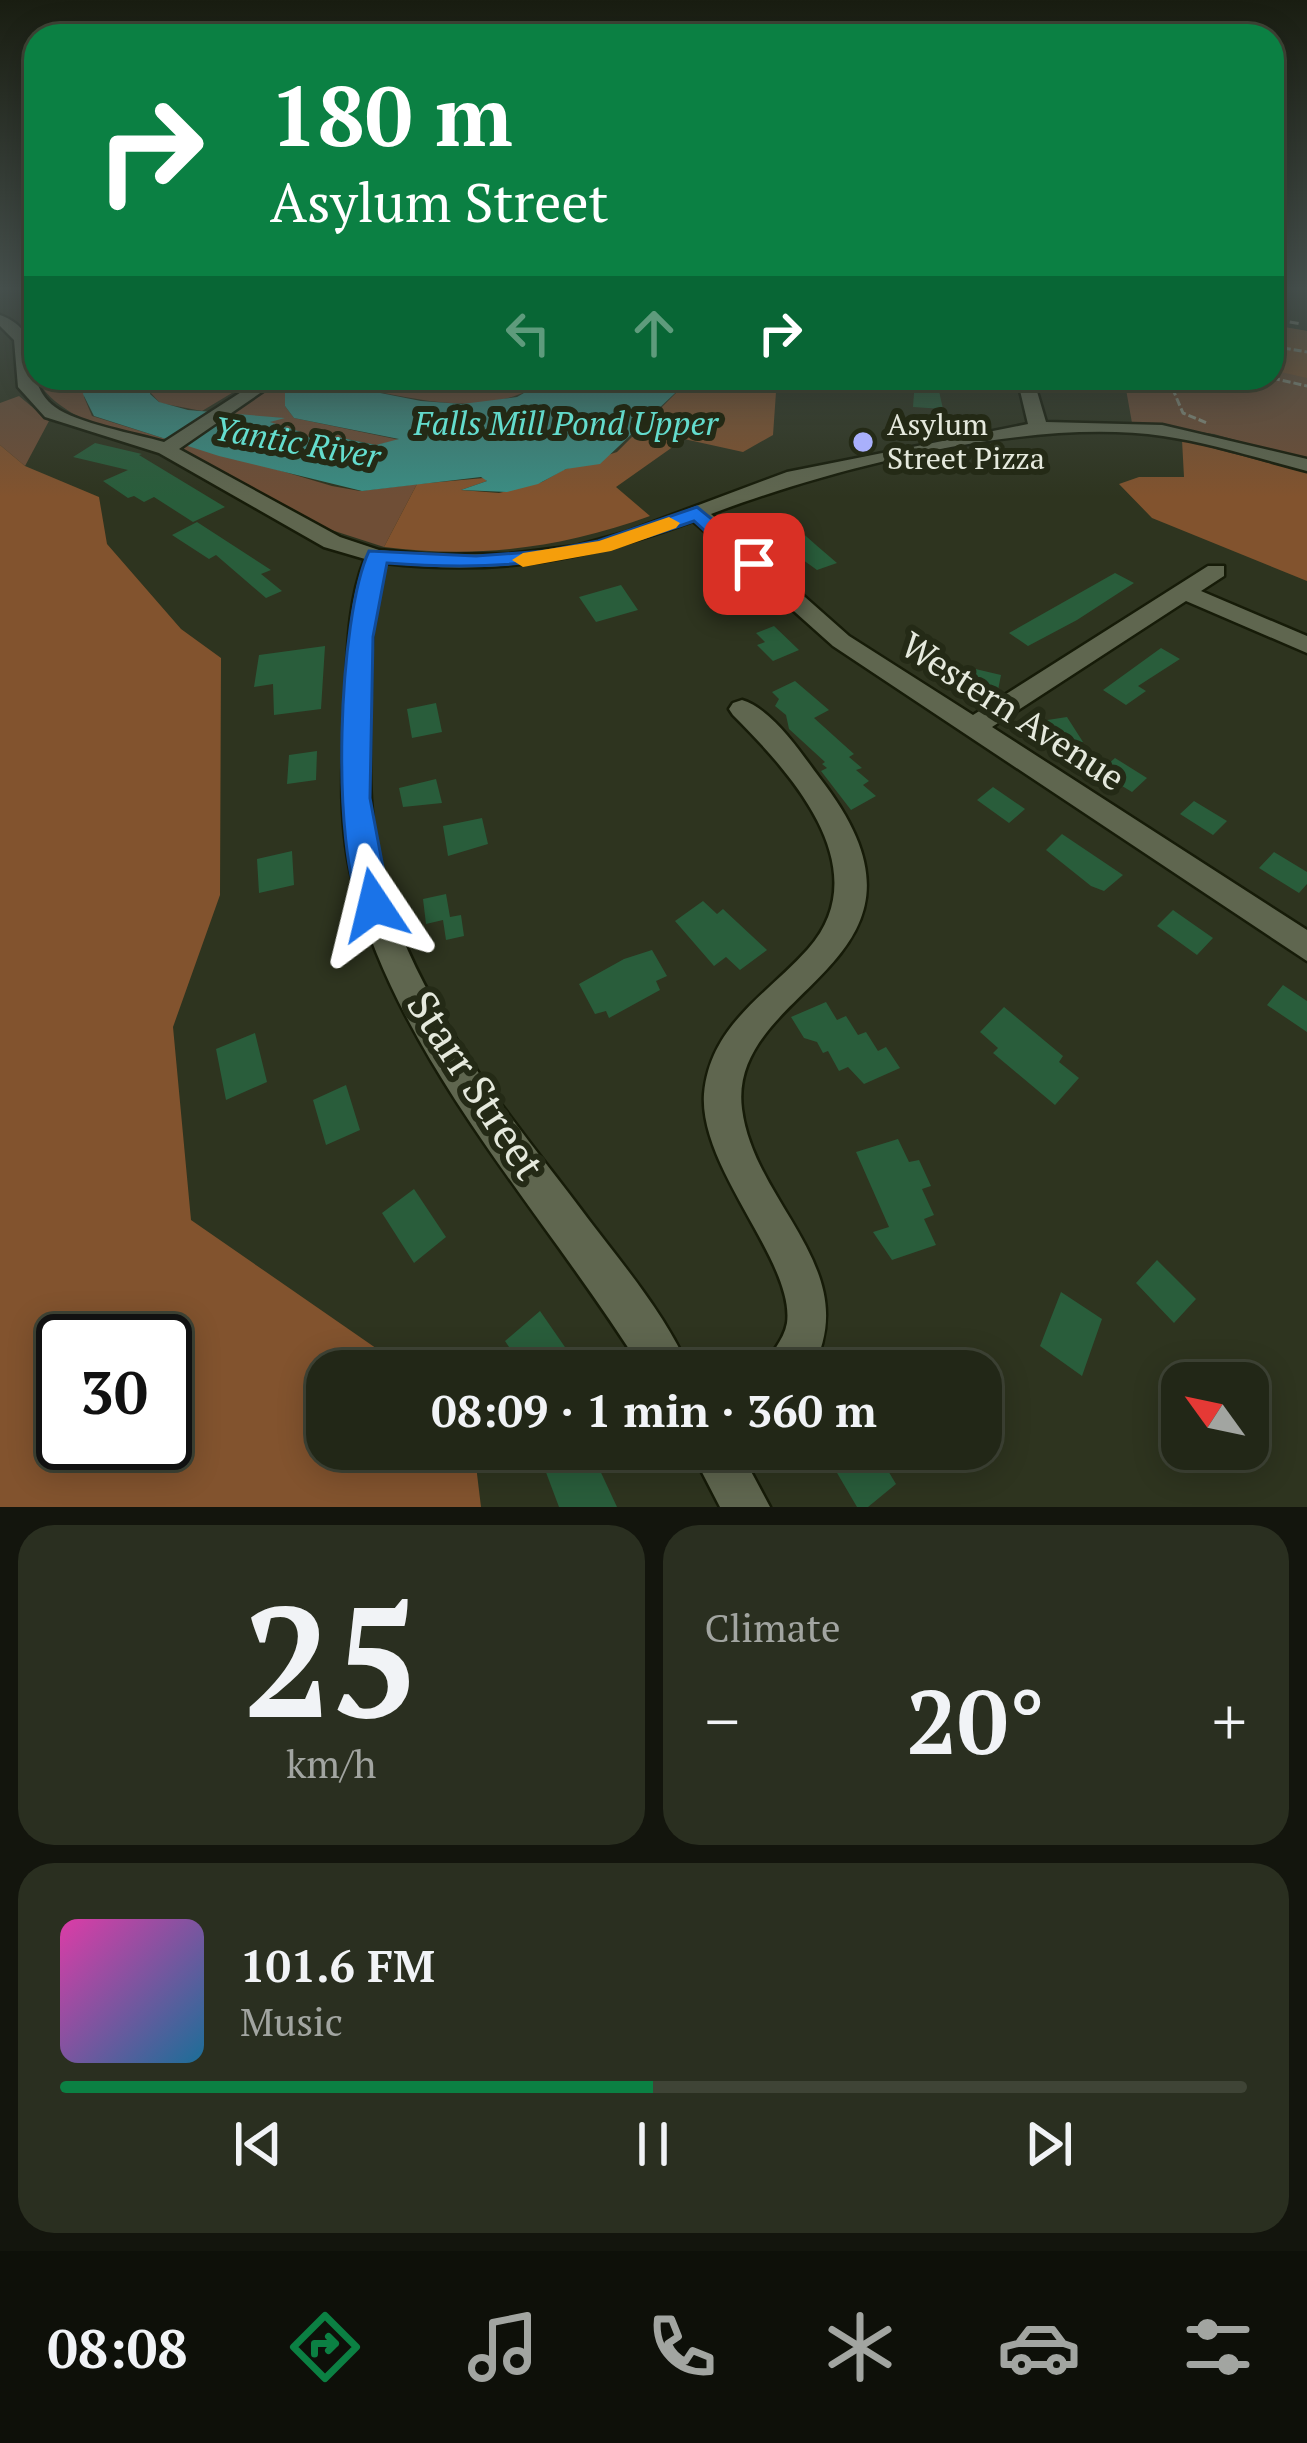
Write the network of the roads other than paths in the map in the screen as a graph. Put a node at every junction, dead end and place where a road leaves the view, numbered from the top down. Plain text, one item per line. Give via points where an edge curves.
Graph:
1 (30, 390) edge
2 (252, 390) edge
3 (1028, 390) edge
4 (1038, 427) junction
5 (171, 445) junction
6 (1307, 465) edge
7 (697, 513) junction
8 (377, 556) junction
9 (1216, 571) dead end
10 (1187, 593) junction
11 (1307, 645) edge
12 (742, 709) dead end
13 (973, 727) junction
14 (1307, 947) edge
15 (654, 1350) edge
16 (798, 1350) edge
17 (725, 1470) edge
18 (746, 1507) edge

1 - 5 street via 51,413
2 - 5 street
3 - 4 street
4 - 6 street via 1162,430
4 - 7 street via 794,476
5 - 8 street via 313,533
7 - 8 street via 546,557 476,563
7 - 13 street, Western Avenue via 841,641
8 - 15 street, Starr Street via 361,637 356,798 374,905 450,1052
9 - 10 street
10 - 11 street
10 - 13 street
12 - 16 street via 795,758 839,836 853,883 828,949 749,1025 723,1090 729,1133 807,1297
13 - 14 street, Western Avenue
17 - 18 street

